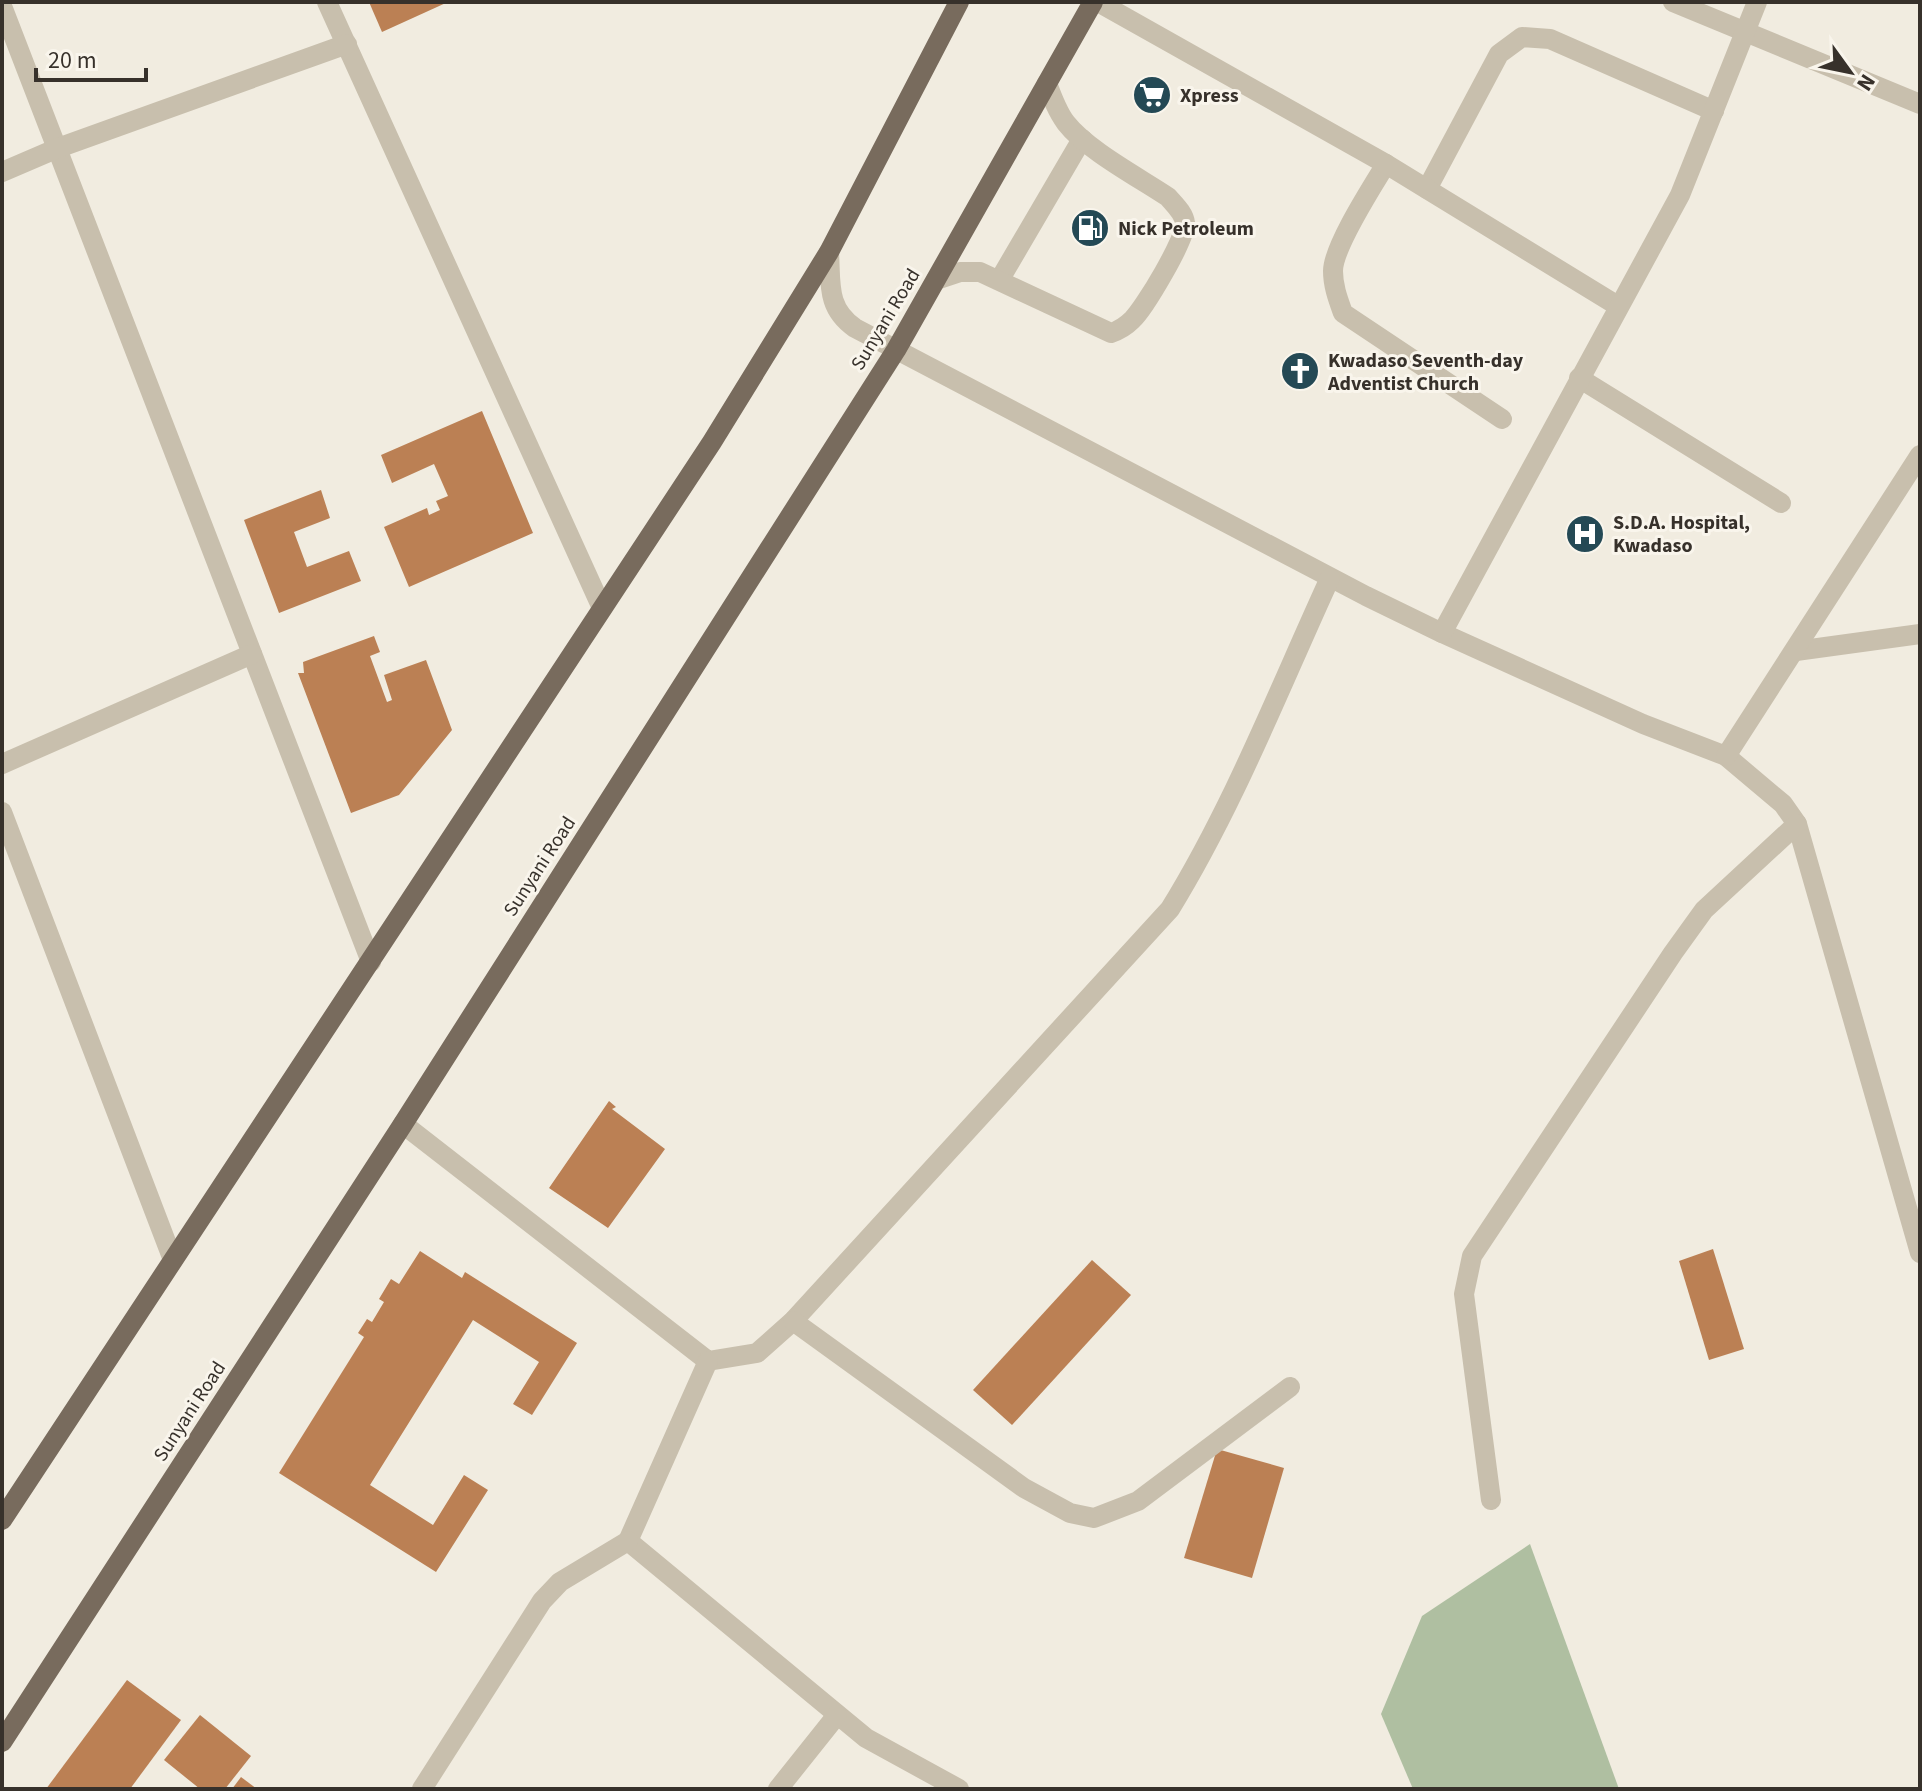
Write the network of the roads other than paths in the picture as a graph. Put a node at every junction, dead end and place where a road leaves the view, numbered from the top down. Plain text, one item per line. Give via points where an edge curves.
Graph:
1 (327, 2) edge
2 (1095, 2) edge
3 (1673, 2) edge
4 (1757, 2) edge
5 (957, 3) edge
6 (2, 6) edge
7 (1744, 31) junction
8 (347, 44) junction
9 (1047, 83) junction
10 (1920, 104) edge
11 (1714, 111) junction
12 (1082, 139) junction
13 (58, 148) junction
14 (1386, 164) junction
15 (2, 172) edge
16 (1427, 189) junction
17 (829, 252) junction
18 (1000, 279) junction
19 (936, 280) junction
20 (1618, 306) junction
21 (896, 350) junction
22 (1579, 378) junction
23 (1502, 419) dead end
24 (1920, 455) edge
25 (1781, 503) dead end
26 (1330, 578) junction
27 (602, 608) junction
28 (1442, 633) junction
29 (1920, 634) edge
30 (1796, 651) junction
31 (252, 654) junction
32 (1726, 756) junction
33 (2, 764) edge
34 (2, 812) edge
35 (1797, 824) junction
36 (371, 962) junction
37 (403, 1124) junction
38 (1920, 1253) edge
39 (173, 1260) junction
40 (793, 1321) junction
41 (708, 1361) junction
42 (1290, 1387) dead end
43 (1491, 1500) dead end
44 (2, 1520) edge
45 (628, 1541) junction
46 (837, 1715) junction
47 (2, 1742) edge
48 (422, 1789) edge
49 (778, 1789) edge
50 (959, 1789) edge

1 - 8 street
2 - 9 main road, Sunyani Road
2 - 14 street
3 - 7 street
4 - 7 street
5 - 17 main road
6 - 13 street
7 - 10 street
7 - 11 street
8 - 13 street
8 - 27 street
9 - 12 street via 1057,109
9 - 19 main road, Sunyani Road
11 - 16 street via 1550,39 1522,37 1499,54
11 - 20 street via 1680,195
12 - 18 street
12 - 18 street via 1168,197 1185,223 1183,240 1135,318 1111,333
13 - 15 street
13 - 31 street
14 - 16 street
14 - 23 street via 1332,268 1343,313
16 - 20 street
17 - 21 street via 836,311
17 - 27 main road
18 - 19 street via 960,272
19 - 21 main road, Sunyani Road
20 - 22 street
21 - 26 street
21 - 37 main road, Sunyani Road
22 - 25 street
22 - 28 street
24 - 30 street
26 - 28 street
26 - 40 street via 1224,810 1170,909
27 - 36 main road
28 - 32 street
29 - 30 street
30 - 32 street
31 - 33 street
31 - 36 street
32 - 35 street via 1783,804
34 - 39 street
35 - 38 street
35 - 43 street via 1704,910 1472,1256 1464,1294
36 - 39 main road
37 - 41 street
37 - 47 main road, Sunyani Road
39 - 44 main road
40 - 41 street via 757,1353
40 - 42 street via 1024,1488 1070,1513 1094,1518 1138,1501
41 - 45 street
45 - 46 street
45 - 48 street via 560,1582 542,1601
46 - 49 street
46 - 50 street via 874,1743

